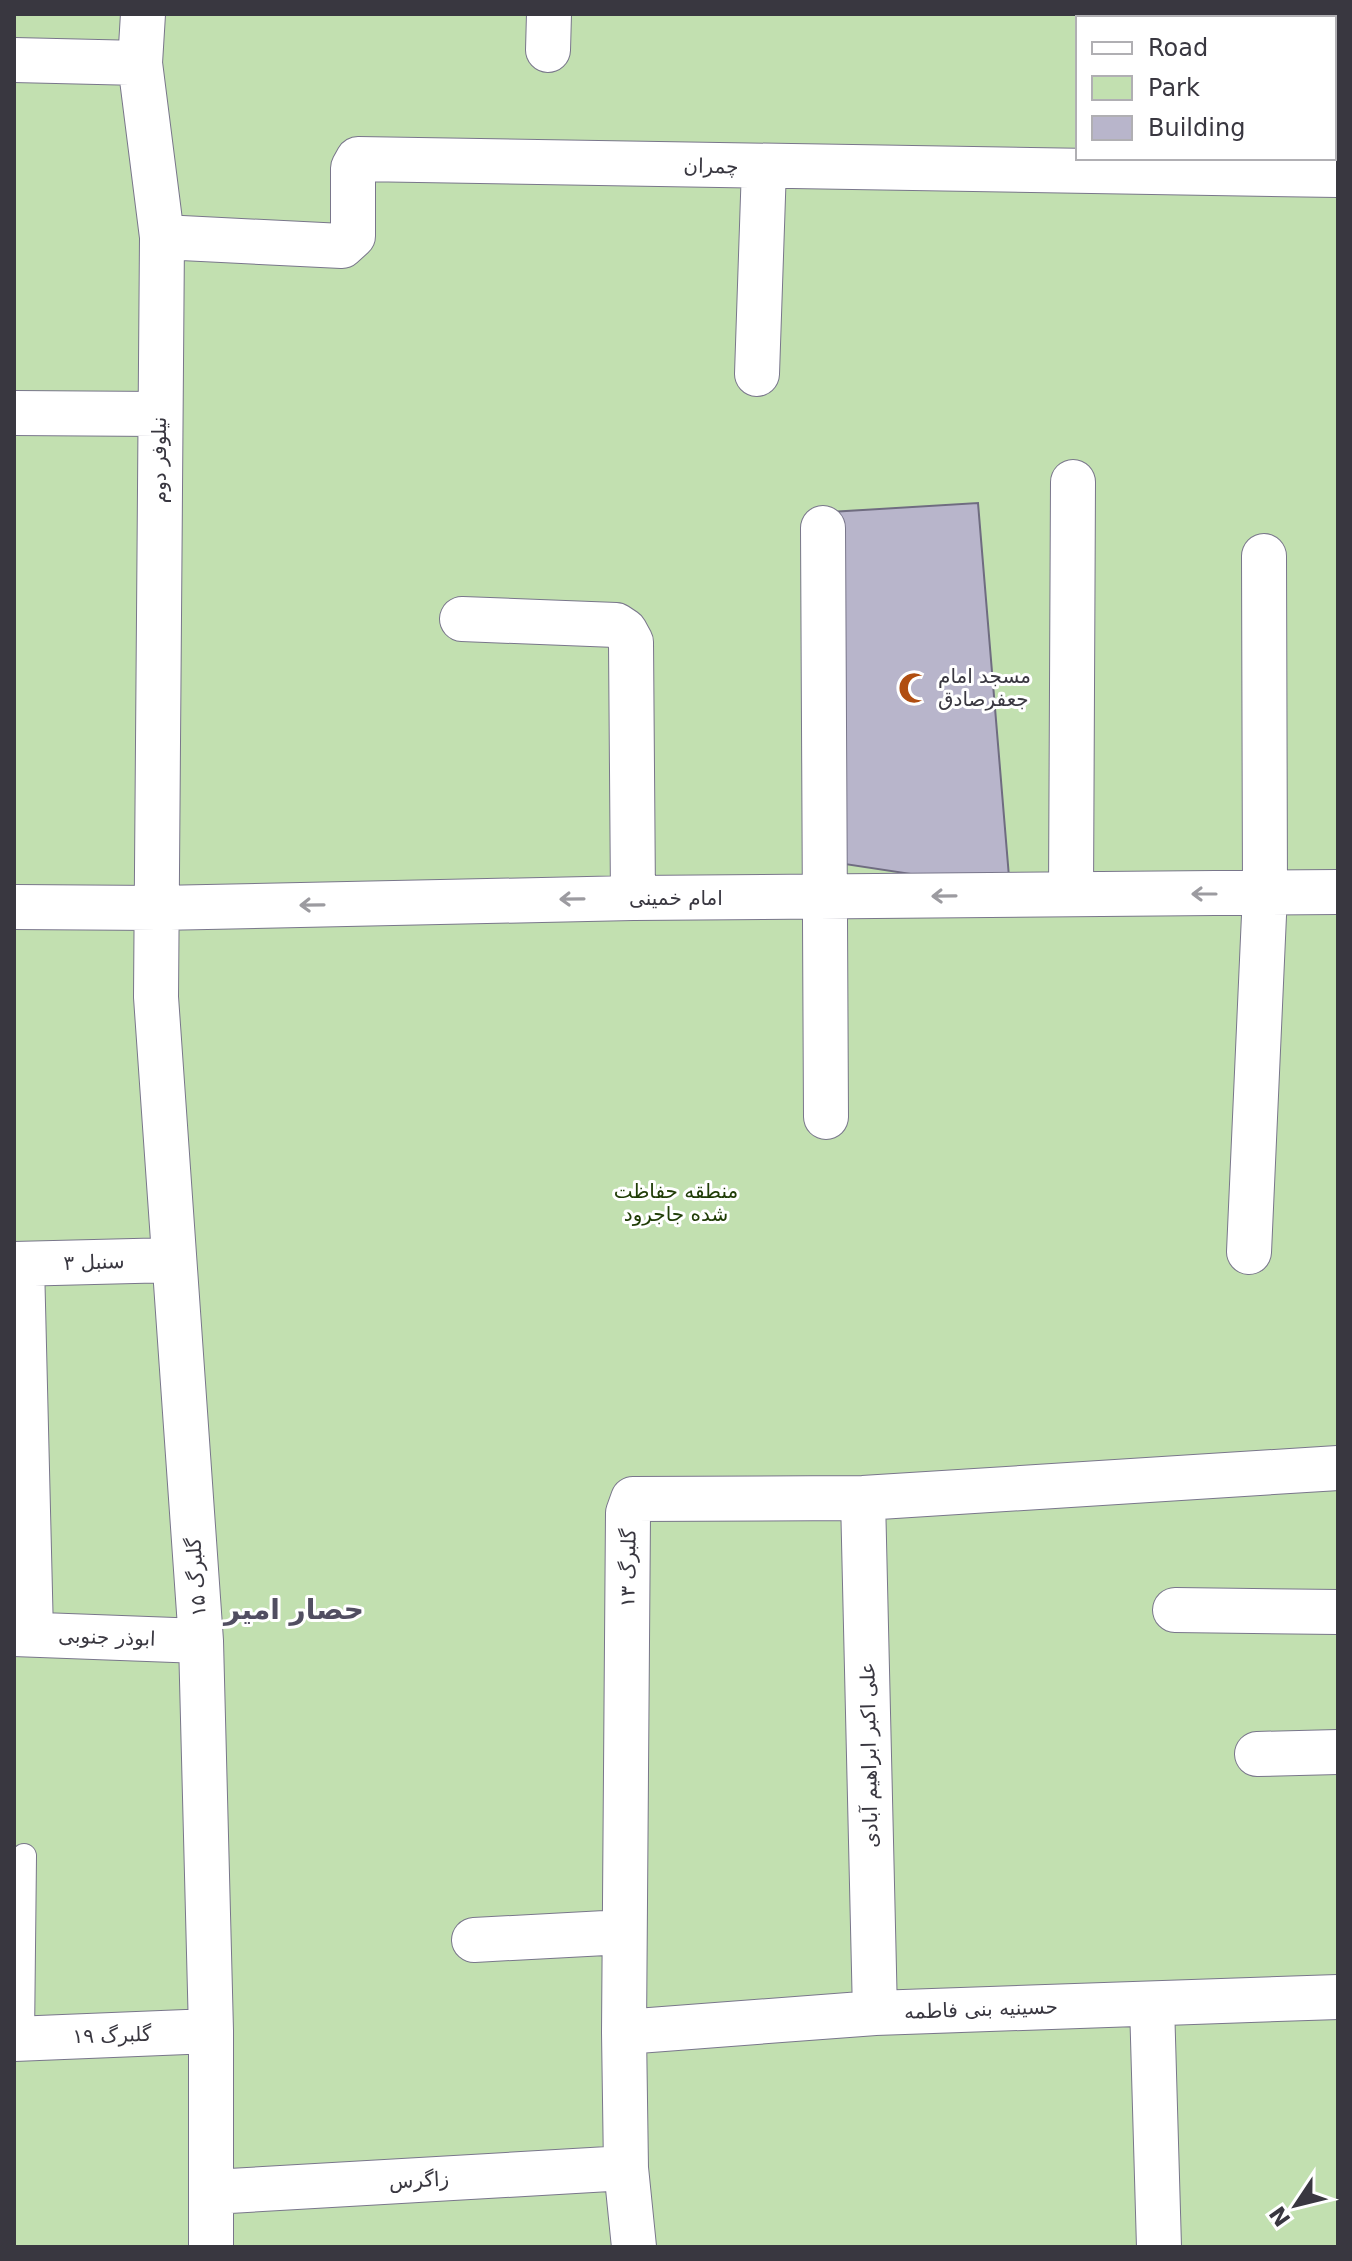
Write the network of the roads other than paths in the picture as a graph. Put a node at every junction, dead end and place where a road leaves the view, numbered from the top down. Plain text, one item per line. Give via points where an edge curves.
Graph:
1 (143, 14) edge
2 (14, 60) edge
3 (140, 63) junction
4 (764, 167) junction
5 (1338, 175) edge
6 (162, 237) junction
7 (757, 374) dead end
8 (14, 413) edge
9 (159, 414) junction
10 (1073, 482) dead end
11 (823, 528) dead end
12 (1264, 556) dead end
13 (462, 619) dead end
14 (1338, 892) edge
15 (1265, 893) junction
16 (1071, 894) junction
17 (827, 897) junction
18 (633, 898) junction
19 (14, 907) edge
20 (158, 908) junction
21 (826, 1117) dead end
22 (1249, 1252) dead end
23 (174, 1260) junction
24 (18, 1264) edge
25 (1338, 1468) edge
26 (863, 1498) junction
27 (1175, 1610) dead end
28 (1338, 1612) edge
29 (22, 1634) edge
30 (201, 1641) junction
31 (1338, 1752) edge
32 (1257, 1754) dead end
33 (24, 1856) dead end
34 (624, 1932) junction
35 (474, 1940) dead end
36 (1338, 1997) edge
37 (1152, 2004) junction
38 (875, 2013) junction
39 (211, 2031) junction
40 (624, 2032) junction
41 (18, 2039) edge
42 (626, 2168) junction
43 (212, 2192) junction
44 (211, 2247) edge
45 (634, 2247) edge
46 (1159, 2247) edge

1 - 3 street, نیلوفر دوم
2 - 3 street
3 - 6 street, نیلوفر دوم
4 - 5 street, چمران
4 - 6 street, چمران via 358,159 353,168 353,236 342,246
4 - 7 street
6 - 9 street, نیلوفر دوم
8 - 9 street
9 - 20 street, نیلوفر دوم
10 - 16 street
11 - 17 street
12 - 15 street
13 - 18 street via 616,625 625,631 631,642
14 - 15 street, امام خمینی
15 -> 16 street, امام خمینی
15 - 22 street
16 -> 17 street, امام خمینی
17 - 18 street, امام خمینی
17 - 21 street
18 -> 20 street, امام خمینی
19 - 20 street, امام خمینی
20 - 23 street, گلبرگ ۱۵ via 156,997
23 - 24 street, سنبل ۳
23 - 30 street, گلبرگ ۱۵
24 - 29 street
25 - 26 street, گلبرگ ۱۳
26 - 34 street, گلبرگ ۱۳ via 633,1499 628,1513
26 - 38 street, علی اکبر ابراهیم آبادی
27 - 28 street
29 - 30 street, ابوذر جنوبی
30 - 39 street, گلبرگ ۱۵
31 - 32 street
33 - 41 lane
34 - 35 street
34 - 40 street, گلبرگ ۱۳
36 - 37 street, حسینیه بنی فاطمه
37 - 38 street, حسینیه بنی فاطمه
37 - 46 street
38 - 40 street, حسینیه بنی فاطمه
39 - 41 street, گلبرگ ۱۹
39 - 43 street, گلبرگ ۱۵
40 - 42 street, گلبرگ ۱۳
42 - 43 street, زاگرس
42 - 45 street, گلبرگ ۱۳
43 - 44 street, گلبرگ ۱۵

